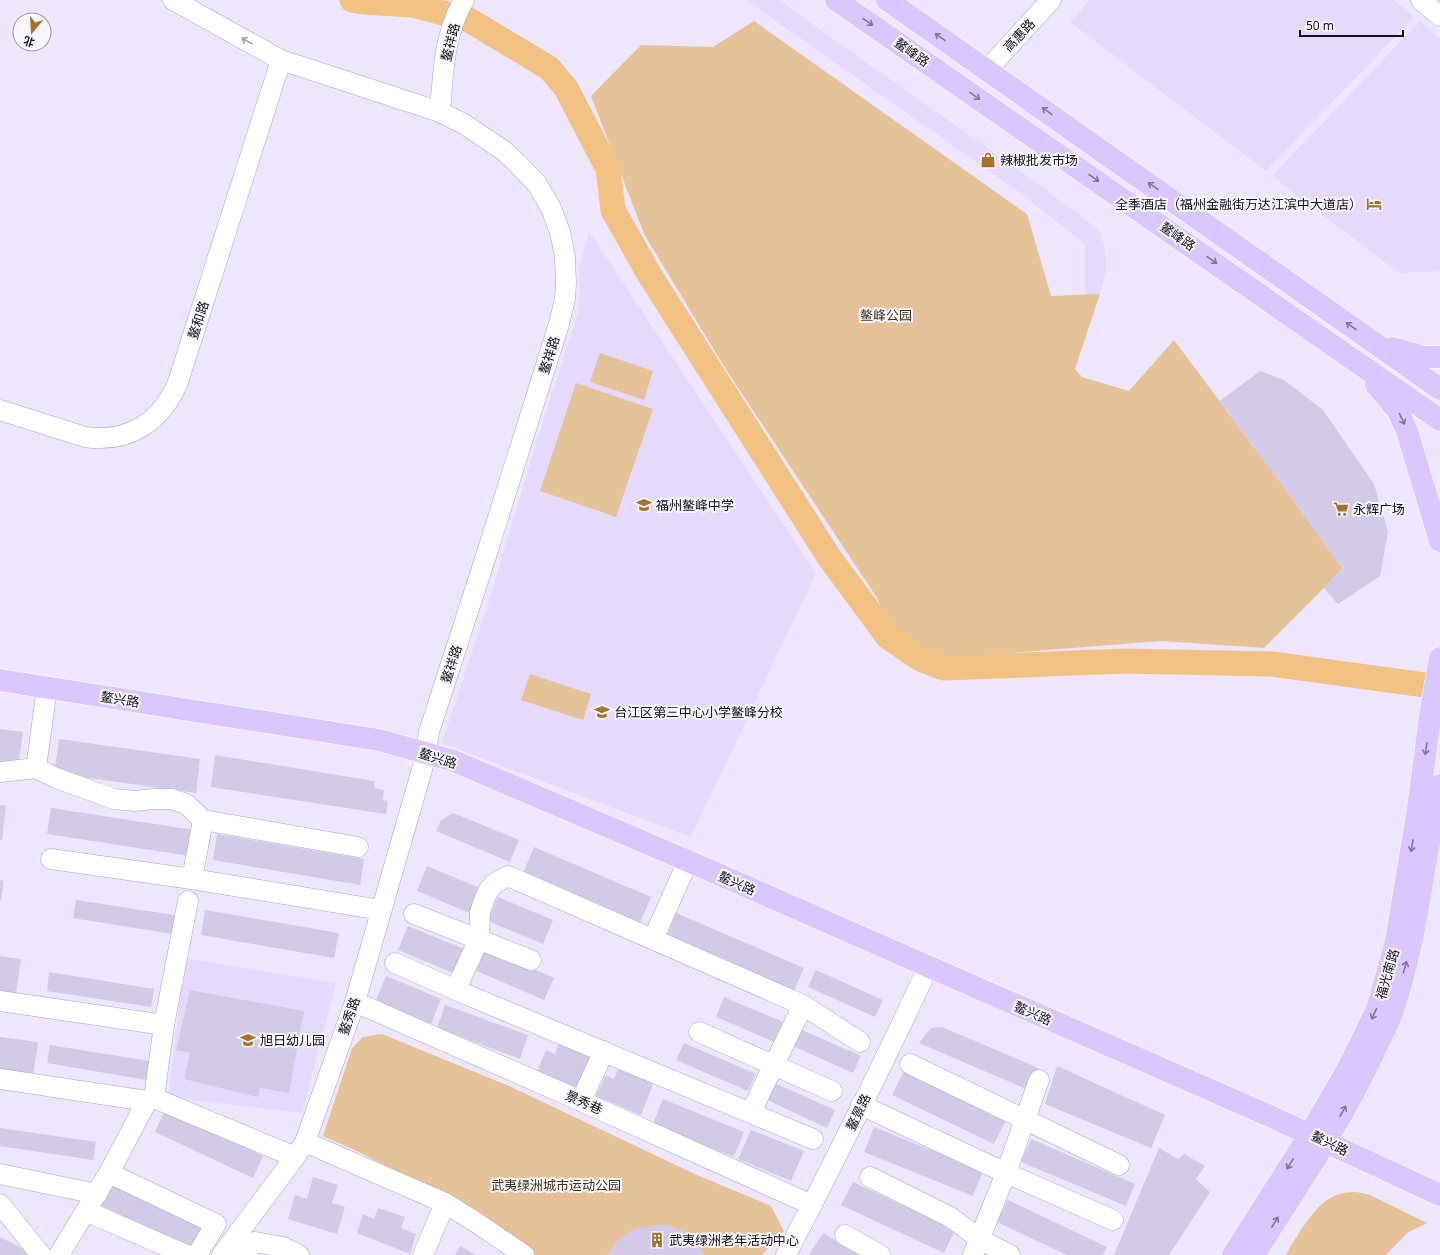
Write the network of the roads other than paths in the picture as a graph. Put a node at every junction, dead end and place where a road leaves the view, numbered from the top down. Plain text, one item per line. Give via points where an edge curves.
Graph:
1 (173, 0) edge
2 (836, 0) edge
3 (887, 0) edge
4 (1051, 0) edge
5 (1422, 0) edge
6 (462, 3) edge
7 (1440, 16) edge
8 (281, 60) junction
9 (987, 70) junction
10 (440, 112) junction
11 (1371, 341) junction
12 (1340, 349) junction
13 (1440, 357) edge
14 (1440, 389) edge
15 (0, 410) edge
16 (1440, 420) edge
17 (1440, 541) edge
18 (1439, 662) edge
19 (0, 680) edge
20 (0, 691) edge
21 (46, 693) junction
22 (424, 760) junction
23 (36, 768) junction
24 (0, 772) edge
25 (1440, 785) edge
26 (202, 820) junction
27 (358, 847) dead end
28 (51, 859) dead end
29 (686, 866) junction
30 (192, 879) junction
31 (188, 901) dead end
32 (381, 910) junction
33 (414, 914) dead end
34 (479, 939) junction
35 (653, 939) junction
36 (531, 960) dead end
37 (395, 963) dead end
38 (925, 973) junction
39 (456, 990) junction
40 (0, 1001) edge
41 (354, 1002) junction
42 (803, 1005) junction
43 (164, 1025) junction
44 (698, 1032) dead end
45 (860, 1042) dead end
46 (604, 1051) junction
47 (910, 1064) dead end
48 (773, 1065) junction
49 (0, 1079) edge
50 (1039, 1080) dead end
51 (832, 1091) dead end
52 (150, 1100) junction
53 (582, 1101) junction
54 (861, 1105) junction
55 (751, 1112) junction
56 (1025, 1120) junction
57 (813, 1139) dead end
58 (1314, 1143) junction
59 (300, 1150) junction
60 (1118, 1165) dead end
61 (109, 1173) junction
62 (1006, 1173) junction
63 (0, 1174) edge
64 (870, 1177) dead end
65 (97, 1194) junction
66 (1440, 1195) edge
67 (445, 1203) junction
68 (0, 1204) edge
69 (812, 1205) junction
70 (1440, 1206) edge
71 (86, 1211) junction
72 (1113, 1220) dead end
73 (845, 1235) dead end
74 (976, 1247) edge
75 (41, 1255) edge
76 (60, 1255) edge
77 (186, 1255) edge
78 (197, 1255) edge
79 (222, 1255) edge
80 (244, 1255) edge
81 (299, 1255) edge
82 (423, 1255) edge
83 (524, 1255) edge
84 (786, 1255) edge
85 (880, 1255) edge
86 (1010, 1255) edge
87 (1233, 1255) edge
88 (1254, 1255) edge

8 -> 1 street
2 -> 12 main road, 鳌峰路
9 -> 3 main road, 鳌峰路
4 - 9 street, 高惠路
5 - 7 street
6 - 10 street, 鳌祥路 via 450,32 445,55
8 - 10 street
8 - 15 street, 鳌和路 via 178,382 166,405 137,430 119,437 99,439 85,438
11 -> 9 main road, 鳌峰路
10 - 22 street, 鳌祥路 via 504,151 537,184 551,208 560,232 565,257 566,283 559,324 432,724
11 - 13 main road via 1413,355
11 - 14 main road, 鳌峰路
12 - 16 main road, 鳌峰路
12 -> 17 main road via 1382,391 1398,411 1408,430
18 -> 58 main road, 福光南路 via 1396,941 1377,1009
19 - 21 main road, 鳌兴路
20 - 21 main road, 鳌兴路
21 - 22 main road, 鳌兴路 via 379,740
21 - 23 street
22 - 29 main road, 鳌兴路 via 454,761
22 - 32 street, 鳌秀路
23 - 24 street
23 - 26 street via 114,799 172,799 186,804
58 -> 25 main road, 福光南路 via 1360,1082 1392,1014 1412,944
26 - 27 street
26 - 30 street
28 - 30 street
29 - 35 street
29 - 38 main road, 鳌兴路
30 - 32 street
31 - 43 street
32 - 41 street, 鳌秀路
33 - 34 street
34 - 35 street via 480,912 488,891 508,876
34 - 36 street
34 - 39 street
35 - 42 street
37 - 39 street
38 - 54 street, 鳌景路
38 - 58 main road, 鳌兴路
39 - 46 street
40 - 43 street
41 - 53 street, 景秀巷
41 - 59 street, 鳌秀路
42 - 45 street
42 - 48 street
43 - 52 street
44 - 48 street
46 - 53 street
46 - 55 street
47 - 56 street
48 - 51 street
48 - 55 street
49 - 52 street
50 - 56 street
52 - 59 street
52 - 61 street
53 - 69 street, 景秀巷
54 - 62 street
54 - 69 street, 鳌景路
55 - 57 street
56 - 60 street
56 - 62 street
58 - 66 main road, 鳌兴路
58 - 70 main road, 鳌兴路
58 -> 87 main road, 福光南路
88 -> 58 main road, 福光南路
59 - 67 street
59 - 79 street, 鳌秀路
61 - 65 street
61 - 78 street via 216,1224
62 - 72 street
62 - 74 street
63 - 65 street
64 - 74 street via 950,1217
65 - 71 street
67 - 82 street
67 - 83 street
68 - 75 street
69 - 84 street, 鳌景路
71 - 76 street
71 - 77 street
73 - 85 street
74 - 86 street
80 - 81 street via 255,1242 284,1247

